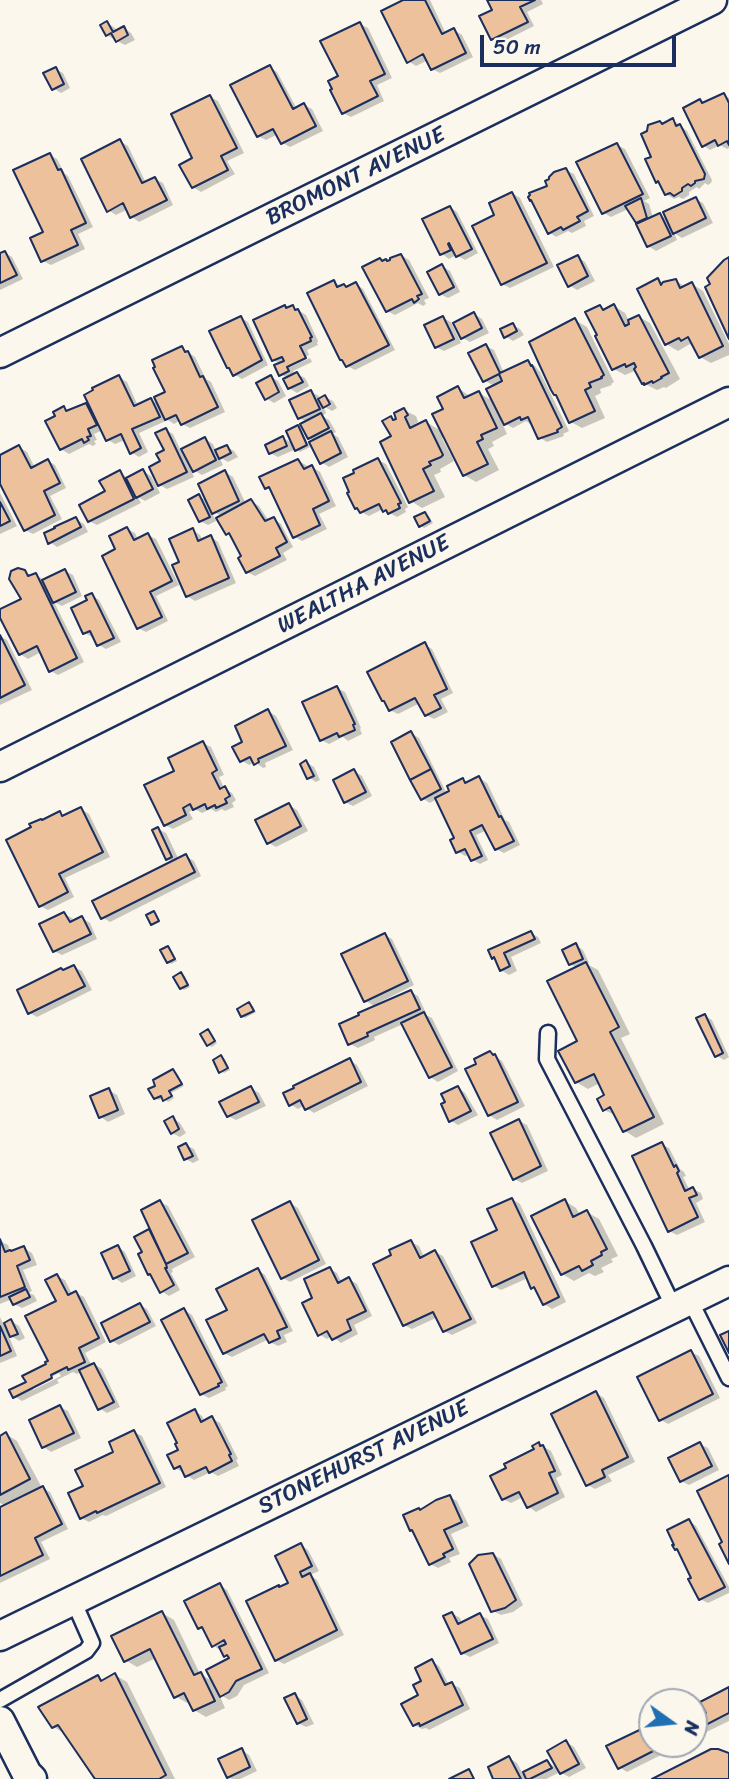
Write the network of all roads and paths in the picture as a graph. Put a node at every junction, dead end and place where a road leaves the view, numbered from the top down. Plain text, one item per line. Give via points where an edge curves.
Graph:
1 (712, 0) edge
2 (0, 353) edge
3 (729, 402) edge
4 (0, 767) edge
5 (548, 1033) dead end
6 (729, 1281) edge
7 (682, 1304) junction
8 (729, 1378) edge
9 (73, 1600) junction
10 (0, 1636) edge
11 (0, 1700) edge
12 (0, 1721) edge
13 (32, 1779) edge

1 - 2 street, BROMONT AVENUE
3 - 4 street, WEALTHA AVENUE
5 - 7 lane via 547,1059 644,1246
6 - 7 street, STONEHURST AVENUE
7 - 8 lane
7 - 9 street, STONEHURST AVENUE
9 - 10 street, STONEHURST AVENUE
9 - 11 lane via 92,1643 86,1651
12 - 13 street

